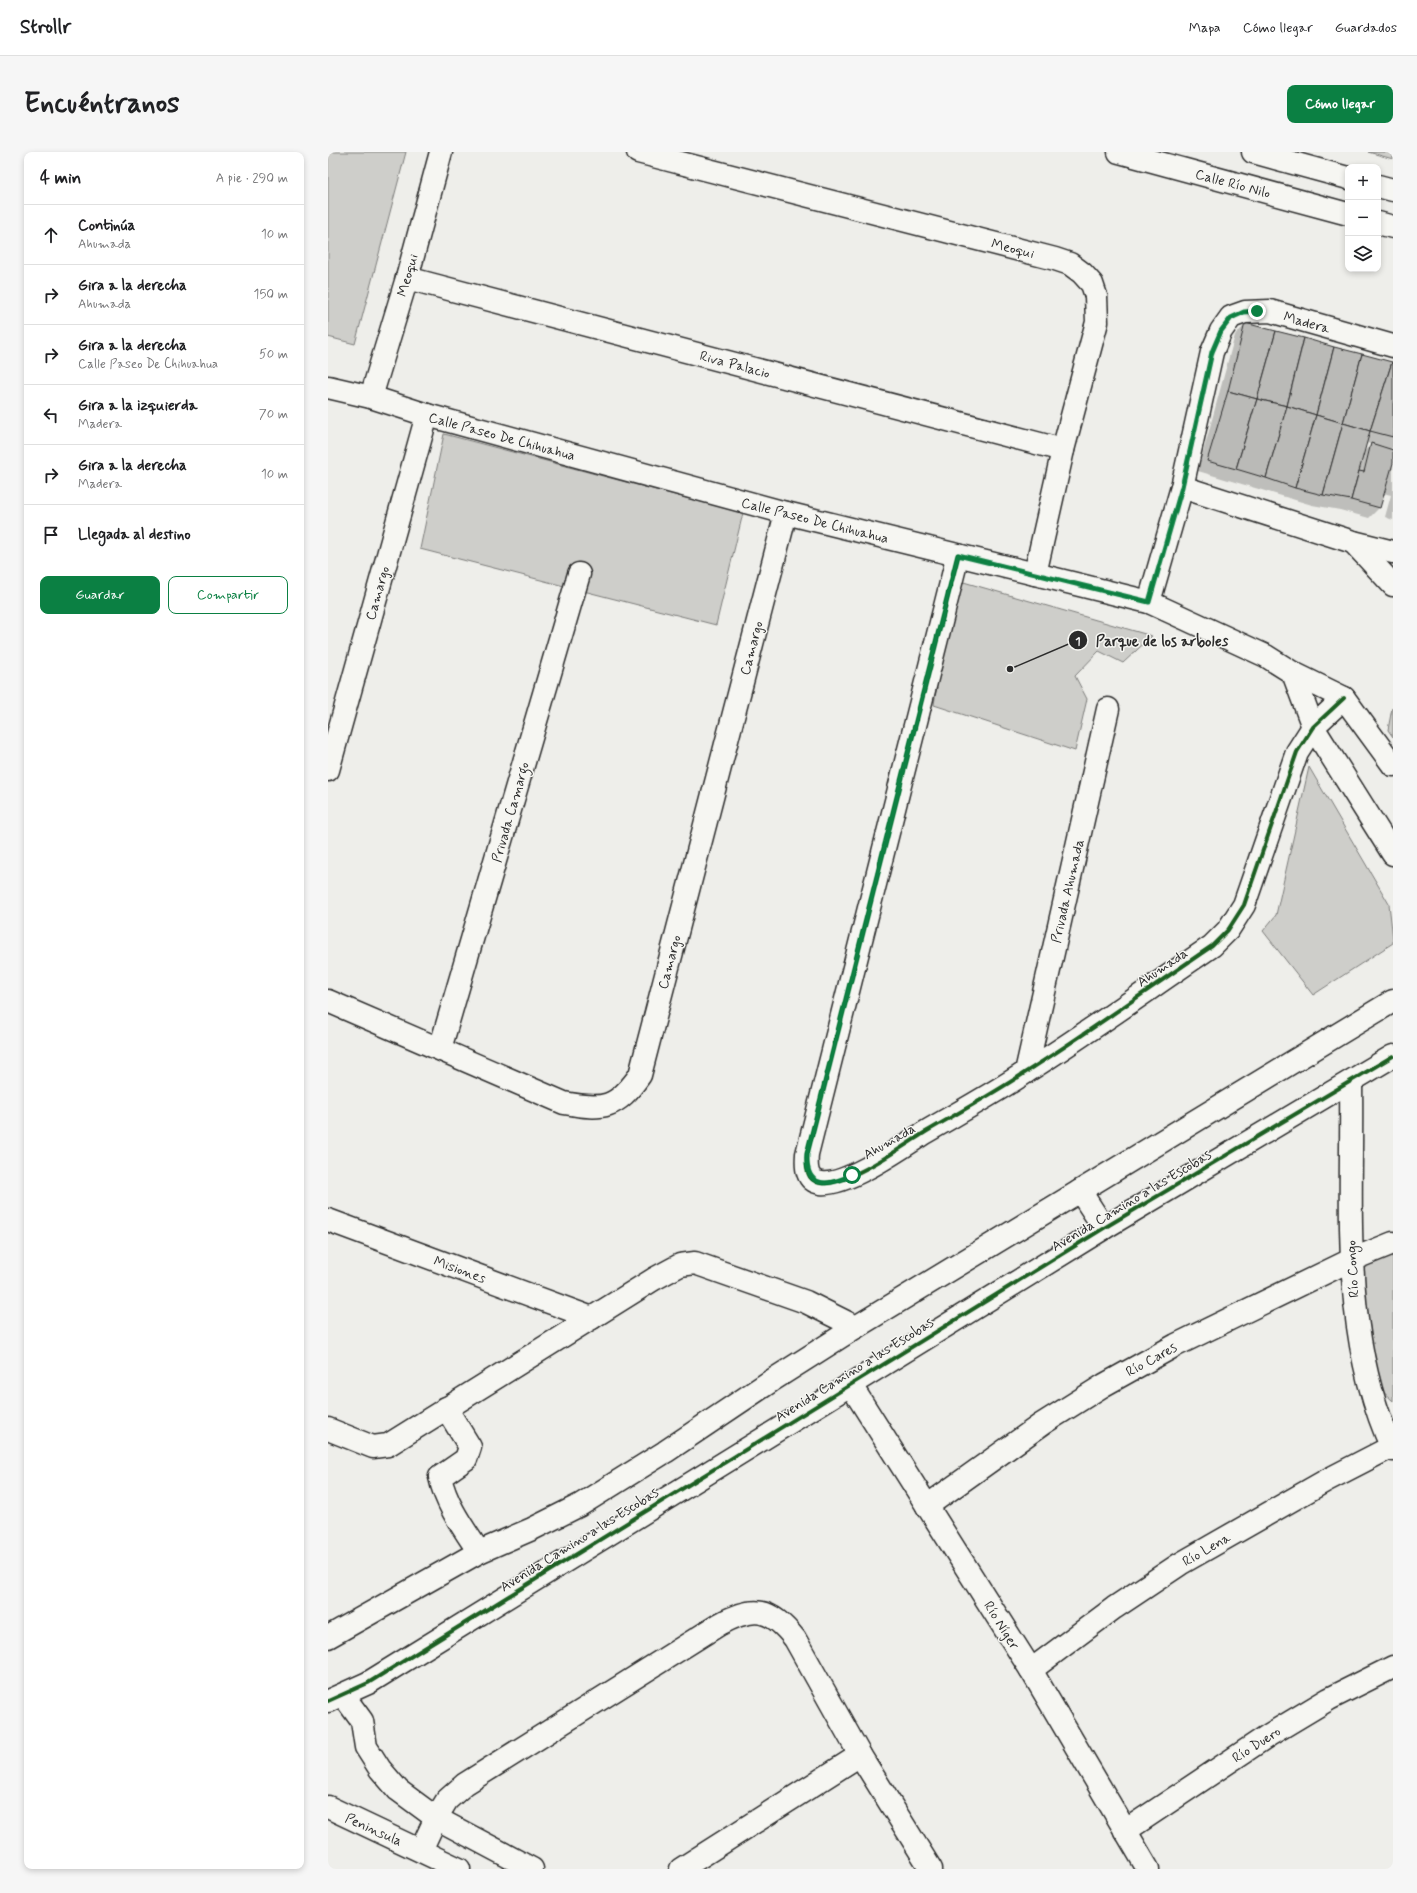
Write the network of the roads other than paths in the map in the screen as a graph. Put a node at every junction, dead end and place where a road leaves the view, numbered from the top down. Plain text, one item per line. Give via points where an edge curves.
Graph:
1 (441, 152) edge
2 (638, 152) edge
3 (1119, 152) edge
4 (1253, 152) edge
5 (1345, 177) edge
6 (1381, 187) edge
7 (1393, 190) edge
8 (1345, 213) edge
9 (1381, 224) edge
10 (1393, 227) edge
11 (407, 278) junction
12 (1393, 346) edge
13 (328, 387) edge
14 (371, 398) junction
15 (427, 415) junction
16 (1064, 450) junction
17 (1182, 487) junction
18 (786, 514) junction
19 (1353, 542) junction
20 (1393, 552) edge
21 (958, 555) junction
22 (579, 574) dead end
23 (1035, 574) junction
24 (1393, 585) edge
25 (1149, 602) junction
26 (1293, 673) junction
27 (1344, 698) junction
28 (1108, 709) dead end
29 (1313, 727) junction
30 (1393, 766) edge
31 (328, 770) edge
32 (1393, 854) edge
33 (328, 1001) edge
34 (1393, 1001) edge
35 (440, 1049) junction
36 (1393, 1056) edge
37 (1026, 1072) junction
38 (1351, 1082) junction
39 (1080, 1191) junction
40 (328, 1220) edge
41 (1104, 1228) junction
42 (1393, 1243) edge
43 (1351, 1260) junction
44 (592, 1318) junction
45 (856, 1327) junction
46 (850, 1384) junction
47 (446, 1408) junction
48 (328, 1429) edge
49 (1392, 1447) edge
50 (927, 1506) junction
51 (479, 1552) junction
52 (328, 1637) edge
53 (1393, 1667) edge
54 (1031, 1670) junction
55 (336, 1698) edge
56 (860, 1755) junction
57 (328, 1808) edge
58 (436, 1818) junction
59 (1126, 1831) junction
60 (421, 1850) junction
61 (460, 1869) edge
62 (532, 1869) edge
63 (681, 1869) edge
64 (931, 1869) edge
65 (1148, 1869) edge

1 - 11 street, Meoqui
2 - 16 street, Meoqui via 1070,264 1092,284 1098,307 1097,322
3 - 8 street, Calle Río Nilo
4 - 5 street
6 - 7 street
9 - 10 street
11 - 14 street, Meoqui
11 - 16 street, Riva Palacio
12 - 17 street, Madera via 1270,311 1244,312 1231,318 1221,331 1212,352
13 - 14 street, Calle Paseo De Chihuahua
14 - 15 street, Calle Paseo De Chihuahua
15 - 18 street, Calle Paseo De Chihuahua
15 - 31 street, Camargo
16 - 23 street, Meoqui
17 - 19 street
17 - 25 street, Madera
18 - 21 street, Calle Paseo De Chihuahua
18 - 35 street, Camargo via 640,1075 626,1094 609,1105 588,1108 564,1104
19 - 20 street
19 - 24 street
21 - 23 street, Calle Paseo De Chihuahua
21 - 37 street, Ahumada via 807,1154 807,1173 813,1180 821,1183 842,1180
22 - 35 street, Privada Camargo
23 - 25 street, Calle Paseo De Chihuahua
25 - 26 street, Calle Paseo De Chihuahua via 1266,656
26 - 27 street, Calle Paseo De Chihuahua
26 - 29 street
27 - 29 street, Ahumada
27 - 30 street, Calle Paseo De Chihuahua
28 - 37 street, Privada Ahumada
29 - 32 street
29 - 37 street, Ahumada via 1291,768 1244,905 1228,930 1212,946
33 - 35 street, Camargo
34 - 39 street, Avenida Camino a las Escobas
36 - 38 street, Avenida Camino a las Escobas
38 - 41 street, Avenida Camino a las Escobas
38 - 43 street, Río Congo
39 - 41 street
39 - 45 street, Avenida Camino a las Escobas
40 - 44 street, Misiones
41 - 46 street, Avenida Camino a las Escobas
42 - 43 street, Río Cares
43 - 49 street, Río Congo via 1354,1306 1370,1388
43 - 50 street, Río Cares via 1176,1345 1104,1385 1042,1424
44 - 45 street via 680,1265 695,1263 806,1302
44 - 47 street
45 - 51 street, Avenida Camino a las Escobas via 580,1505
46 - 50 street, Río Níger
46 - 55 street, Avenida Camino a las Escobas via 368,1683
47 - 48 street via 388,1444 380,1446 373,1447
47 - 51 street via 470,1447 466,1459 440,1477 443,1491
49 - 54 street, Río Lena via 1327,1480 1180,1564 1114,1608
50 - 54 street, Río Níger
51 - 52 street, Avenida Camino a las Escobas
53 - 59 street, Río Duero via 1329,1699 1269,1735
54 - 59 street, Río Níger
55 - 58 street via 362,1721 366,1747 380,1769 398,1790
56 - 58 street via 795,1639 785,1626 762,1611 748,1612 720,1624 465,1784 447,1800
56 - 63 street
56 - 64 street
57 - 60 street, Peninsula
58 - 60 street
58 - 62 street
59 - 65 street, Río Níger
60 - 61 street, Peninsula

